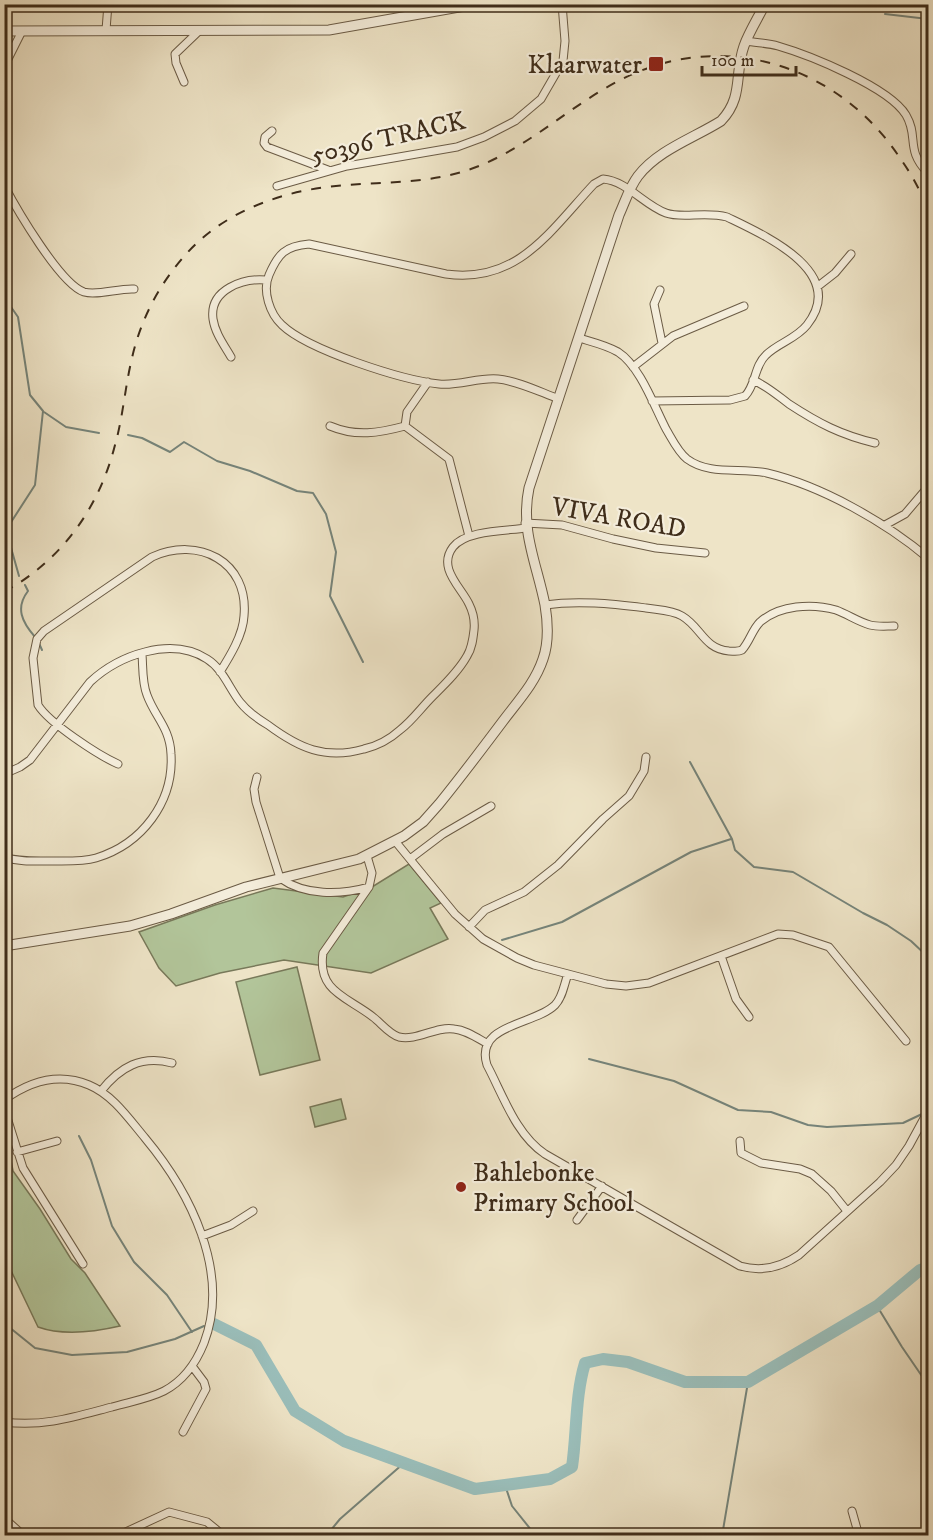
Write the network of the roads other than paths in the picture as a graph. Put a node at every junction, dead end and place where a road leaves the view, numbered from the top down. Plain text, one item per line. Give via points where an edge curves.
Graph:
1 (476, 4) edge
2 (562, 4) edge
3 (765, 4) edge
4 (108, 7) edge
5 (106, 30) junction
6 (4, 31) edge
7 (22, 31) junction
8 (199, 31) junction
9 (746, 41) junction
10 (4, 67) edge
11 (184, 82) dead end
12 (272, 131) dead end
13 (328, 170) junction
14 (928, 173) edge
15 (4, 185) edge
16 (277, 186) dead end
17 (629, 190) junction
18 (851, 254) dead end
19 (266, 280) junction
20 (818, 288) junction
21 (134, 289) dead end
22 (660, 290) dead end
23 (744, 306) dead end
24 (579, 338) junction
25 (662, 343) junction
26 (231, 357) dead end
27 (633, 367) junction
28 (753, 380) junction
29 (428, 382) junction
30 (559, 399) junction
31 (652, 401) junction
32 (330, 426) dead end
33 (405, 426) junction
34 (875, 443) dead end
35 (928, 488) edge
36 (885, 525) junction
37 (526, 526) junction
38 (469, 536) junction
39 (705, 553) dead end
40 (928, 558) edge
41 (545, 605) junction
42 (894, 626) dead end
43 (142, 654) junction
44 (220, 672) junction
45 (57, 723) junction
46 (646, 756) dead end
47 (118, 764) dead end
48 (4, 774) edge
49 (257, 777) dead end
50 (491, 806) dead end
51 (394, 842) junction
52 (367, 856) junction
53 (4, 857) edge
54 (410, 860) junction
55 (280, 878) junction
56 (369, 887) junction
57 (469, 927) junction
58 (4, 946) edge
59 (721, 956) junction
60 (568, 974) junction
61 (749, 1017) dead end
62 (906, 1041) dead end
63 (488, 1044) junction
64 (172, 1063) dead end
65 (101, 1091) junction
66 (4, 1100) edge
67 (4, 1108) edge
68 (928, 1111) edge
69 (57, 1141) dead end
70 (740, 1141) dead end
71 (17, 1152) junction
72 (602, 1186) junction
73 (253, 1211) dead end
74 (847, 1211) junction
75 (578, 1220) dead end
76 (202, 1236) junction
77 (83, 1264) dead end
78 (192, 1366) junction
79 (4, 1422) edge
80 (183, 1432) dead end
81 (852, 1511) dead end
82 (4, 1518) edge
83 (223, 1535) edge
84 (24, 1536) edge
85 (117, 1536) edge
86 (859, 1536) edge

1 - 8 street via 329,30
2 - 13 street, 50396 TRACK via 563,61 541,99 515,120 457,147
3 - 9 street
4 - 5 street
5 - 7 street
5 - 8 street
6 - 7 street
7 - 10 street
8 - 11 street via 175,54
9 - 14 street via 779,46 833,66 897,105 909,121 915,156
9 - 17 street via 736,97 728,114 654,160
12 - 13 street via 265,136 267,147
13 - 16 street, 50396 TRACK
15 - 21 street via 73,286 85,293
17 - 19 street via 610,180 597,182 525,256 482,275 446,274 309,244 284,252
17 - 20 street via 663,212 715,214 736,222 798,258
17 - 24 street
18 - 20 street
19 - 26 street via 235,284 215,305 216,329
19 - 29 street via 275,317 301,339 358,362
20 - 28 street via 816,311 808,324 765,355
22 - 25 street via 654,304
23 - 25 street
24 - 27 street via 616,351
24 - 30 street
25 - 27 street
27 - 31 street
28 - 31 street via 748,392 739,399
28 - 34 street via 829,429
29 - 30 street via 452,384 499,379
29 - 33 street via 407,412
30 - 37 street via 529,488
31 - 36 street via 677,448 693,462 708,468 749,470 783,478
32 - 33 street via 357,434
33 - 38 street via 449,459
35 - 36 street via 905,514
36 - 40 street
37 - 38 street, VIVA ROAD
37 - 39 street, VIVA ROAD via 562,525 656,548
37 - 41 street
38 - 44 street via 453,548 448,560 450,573 473,611 473,642 468,655 410,721 388,739 348,753 312,750 281,735 246,708
41 - 42 street via 600,602 672,612 690,621 716,649 739,651 763,620 780,610 796,607 819,607 870,625
41 - 51 street via 547,642 530,685 439,804 423,822
43 - 44 street via 161,649 184,650 207,660
43 - 45 street via 98,675
43 - 53 street via 146,692 168,736 172,756 168,789 156,814 126,843 94,859 29,861
44 - 45 street via 243,622 244,601 237,580 225,564 205,552 165,551 37,639 33,658 37,701 42,712
45 - 47 street
45 - 48 street via 30,760
46 - 57 street via 644,771 629,796 558,865 524,892 485,910
49 - 55 street via 256,802
50 - 54 street via 443,834
51 - 52 street
51 - 54 street
52 - 55 street
52 - 56 street via 372,873
54 - 57 street
55 - 56 street via 298,888 339,893
55 - 58 street via 130,926
56 - 63 street via 323,953 321,965 326,981 335,992 397,1036 453,1028
57 - 60 street via 517,958
59 - 60 street via 637,986 612,985
59 - 61 street via 736,999
59 - 62 street via 778,934 829,947
60 - 63 street via 554,1006 499,1032
63 - 72 street via 488,1065 529,1141
64 - 65 street via 148,1061 130,1065
65 - 66 street via 75,1080 47,1079
65 - 76 street via 163,1160
67 - 71 street
68 - 74 street via 896,1165
69 - 71 street
70 - 74 street via 741,1153 753,1160 812,1174
71 - 77 street via 30,1181
72 - 74 street via 718,1255 754,1269 789,1261
72 - 75 street
73 - 76 street
76 - 78 street via 210,1268 212,1302 207,1334
78 - 79 street via 170,1387 147,1397 62,1420 38,1424
78 - 80 street via 206,1389
81 - 86 street
82 - 84 street
83 - 85 street via 199,1518 169,1512

